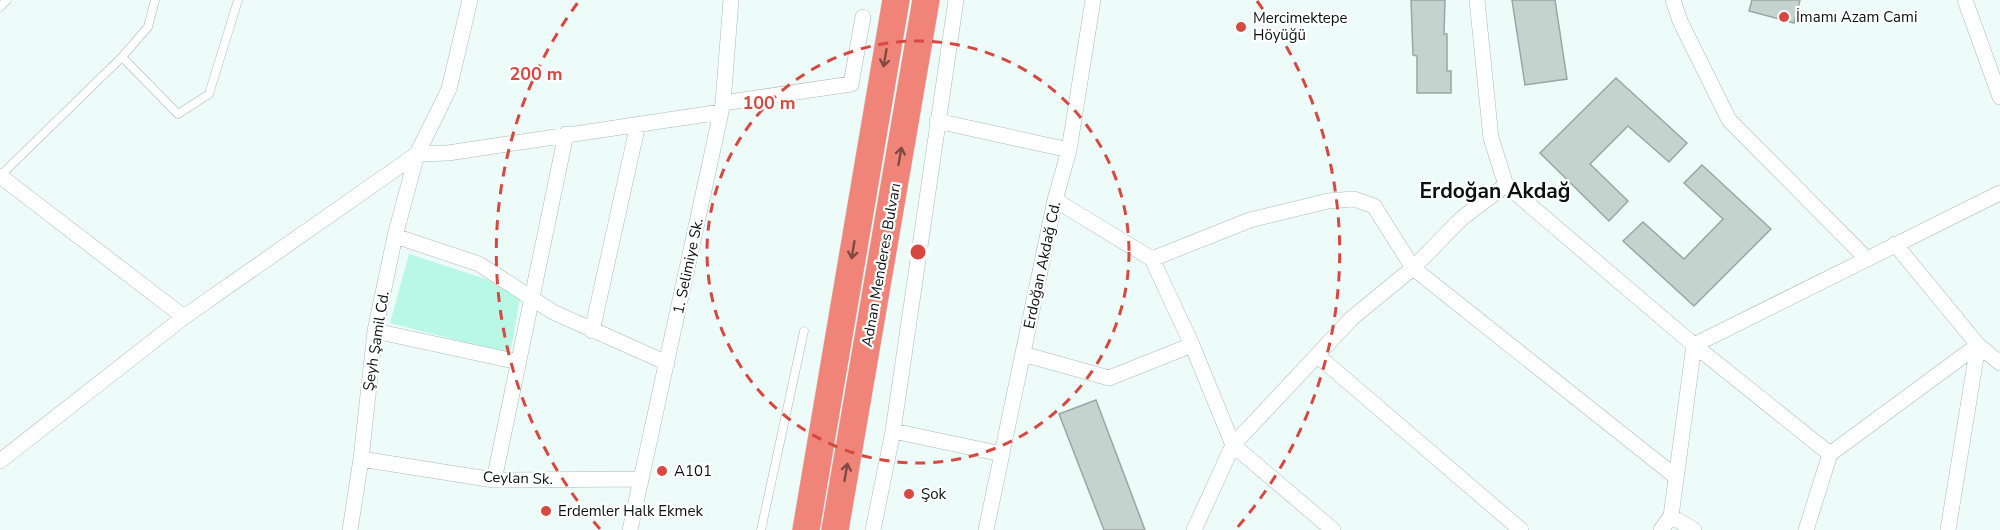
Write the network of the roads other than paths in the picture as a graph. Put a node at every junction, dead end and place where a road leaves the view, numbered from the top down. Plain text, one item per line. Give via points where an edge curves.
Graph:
1 (7, 0) edge
2 (156, 0) edge
3 (238, 0) edge
4 (470, 0) edge
5 (731, 0) edge
6 (896, 0) edge
7 (926, 0) edge
8 (956, 0) edge
9 (1093, 0) edge
10 (1476, 0) edge
11 (1673, 0) edge
12 (1965, 0) edge
13 (0, 7) edge
14 (863, 17) dead end
15 (122, 57) junction
16 (2000, 97) edge
17 (722, 108) junction
18 (937, 121) junction
19 (638, 124) junction
20 (566, 134) junction
21 (1069, 150) junction
22 (417, 154) junction
23 (0, 176) edge
24 (1506, 185) junction
25 (2000, 193) edge
26 (1055, 200) junction
27 (395, 236) junction
28 (1896, 244) junction
29 (1152, 259) junction
30 (1867, 259) junction
31 (1413, 268) junction
32 (532, 299) junction
33 (184, 317) junction
34 (375, 331) junction
35 (592, 331) junction
36 (804, 331) dead end
37 (1192, 345) junction
38 (1694, 345) junction
39 (1978, 345) junction
40 (1023, 354) junction
41 (1318, 356) junction
42 (519, 362) junction
43 (667, 363) junction
44 (2000, 363) edge
45 (893, 431) junction
46 (1233, 445) junction
47 (1002, 454) junction
48 (1830, 454) junction
49 (361, 459) junction
50 (0, 461) edge
51 (1677, 477) junction
52 (641, 479) junction
53 (494, 480) junction
54 (1671, 516) junction
55 (350, 530) edge
56 (630, 530) edge
57 (761, 530) edge
58 (806, 530) edge
59 (835, 530) edge
60 (873, 530) edge
61 (986, 530) edge
62 (1194, 530) edge
63 (1333, 530) edge
64 (1521, 530) edge
65 (1661, 530) edge
66 (1694, 530) edge
67 (1806, 530) edge
68 (1948, 530) edge

1 - 13 lane
2 - 15 lane via 148,27
3 - 15 lane via 209,94 178,114
4 - 22 street, Şeyh Şamil Cd. via 449,88
5 - 17 street, 1. Selimiye Sk.
6 -> 58 highway, Adnan Menderes Bulvarı
59 -> 7 highway, Adnan Menderes Bulvarı
8 - 18 street
9 - 21 street, Erdoğan Akdağ Cd.
10 - 24 street via 1491,138
11 - 30 street via 1729,120
12 - 16 street
14 - 17 street via 851,84
15 - 23 lane
17 - 19 street
17 - 43 street, 1. Selimiye Sk.
18 - 21 street
18 - 45 street
19 - 20 street
19 - 35 street
20 - 22 street via 448,153
20 - 32 street
21 - 26 street, Erdoğan Akdağ Cd.
22 - 27 street, Şeyh Şamil Cd.
22 - 33 street
23 - 33 street
24 - 31 street via 1462,218
24 - 38 street
25 - 28 street
26 - 29 street
26 - 40 street, Erdoğan Akdağ Cd.
27 - 32 street via 478,264
27 - 34 street, Şeyh Şamil Cd.
28 - 30 street
28 - 39 street
29 - 31 street via 1250,220 1328,201 1354,199 1374,206
29 - 37 street
30 - 38 street
31 - 41 street via 1352,318
31 - 51 street
32 - 35 street
32 - 42 street
33 - 50 street
34 - 42 street
34 - 49 street, Şeyh Şamil Cd.
35 - 43 street
36 - 57 lane
37 - 40 street via 1109,378
37 - 46 street
38 - 48 street
38 - 51 street
39 - 44 street
39 - 48 street
39 - 68 street
40 - 47 street, Erdoğan Akdağ Cd.
41 - 46 street
41 - 64 street
42 - 53 street
43 - 52 street, 1. Selimiye Sk.
45 - 47 street
45 - 60 street
46 - 62 street
46 - 63 street
47 - 61 street, Erdoğan Akdağ Cd.
48 - 67 street
49 - 53 street, Ceylan Sk.
49 - 55 street, Şeyh Şamil Cd.
51 - 54 street
52 - 53 street, Ceylan Sk.
52 - 56 street, 1. Selimiye Sk.
54 - 65 street
54 - 66 street

